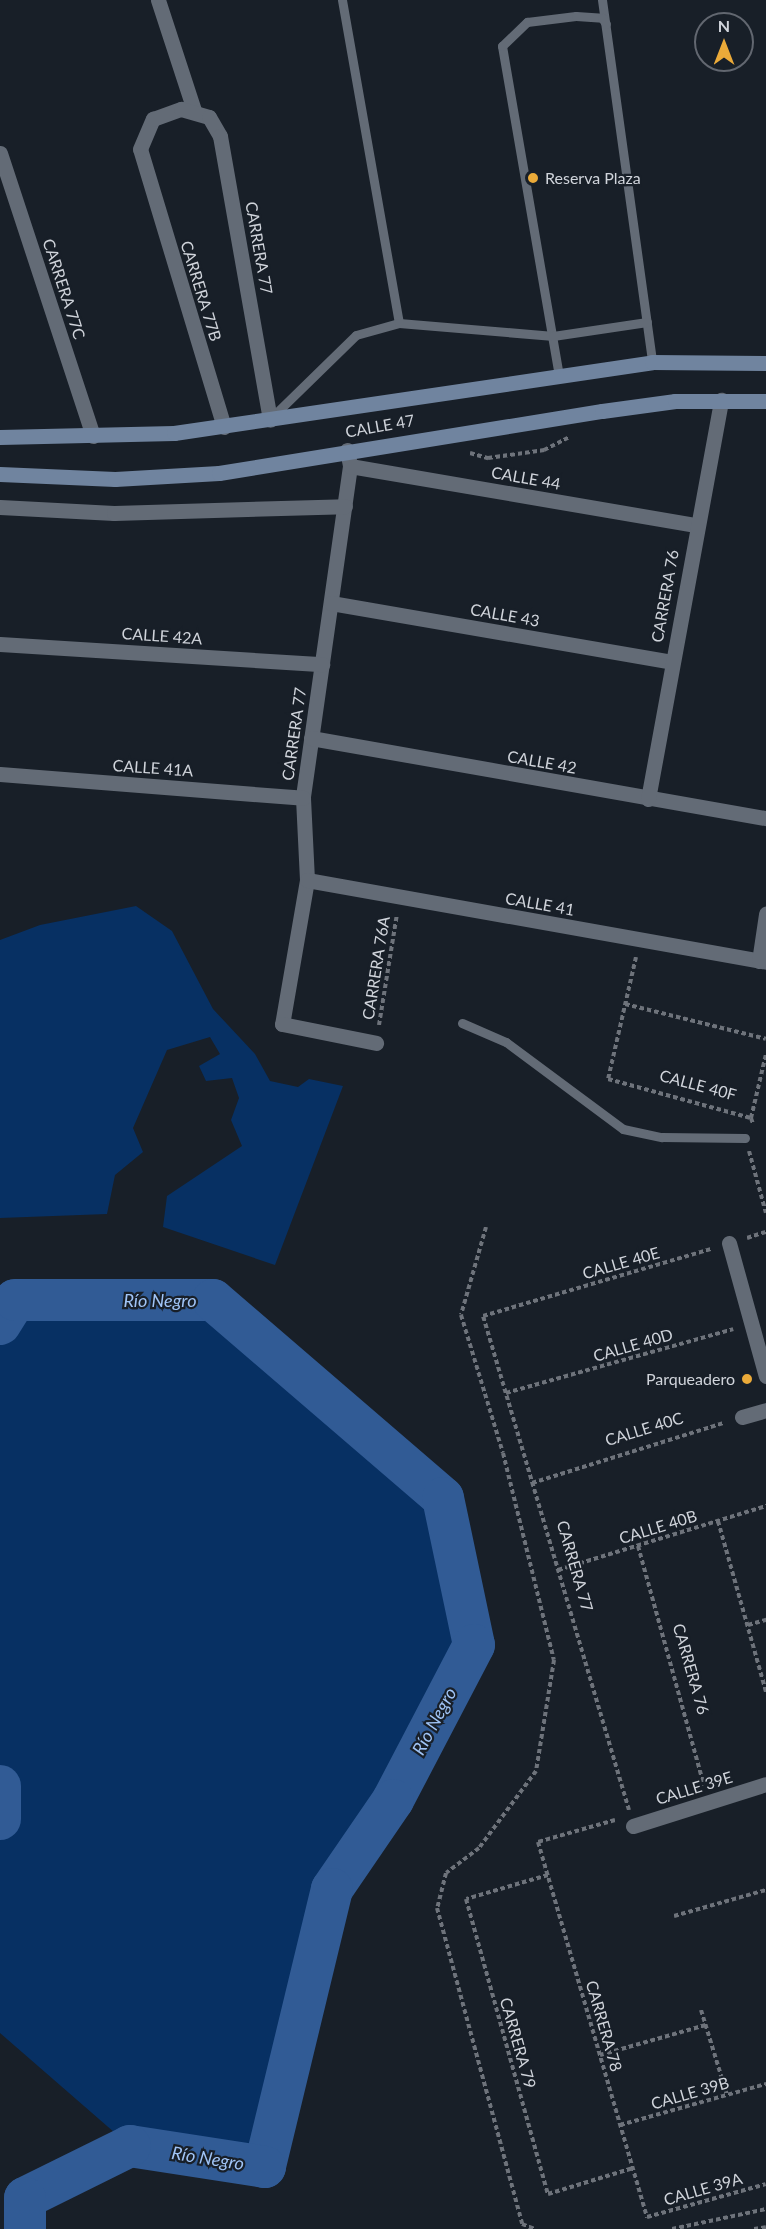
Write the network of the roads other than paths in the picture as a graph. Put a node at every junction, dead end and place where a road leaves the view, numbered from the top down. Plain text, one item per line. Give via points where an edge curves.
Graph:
1 (158, 0) edge
2 (342, 0) edge
3 (602, 0) edge
4 (606, 24) junction
5 (194, 110) junction
6 (0, 153) edge
7 (647, 322) junction
8 (399, 323) junction
9 (553, 336) junction
10 (652, 362) junction
11 (766, 363) edge
12 (559, 376) junction
13 (721, 400) junction
14 (766, 401) edge
15 (270, 420) junction
16 (224, 427) junction
17 (93, 436) junction
18 (0, 437) edge
19 (347, 450) junction
20 (350, 466) junction
21 (0, 474) edge
22 (345, 506) junction
23 (0, 507) edge
24 (696, 525) junction
25 (331, 603) junction
26 (0, 644) edge
27 (672, 662) junction
28 (322, 664) junction
29 (311, 738) junction
30 (0, 774) edge
31 (303, 798) junction
32 (648, 799) junction
33 (766, 818) edge
34 (307, 880) junction
35 (766, 914) edge
36 (763, 961) edge
37 (462, 1023) dead end
38 (376, 1043) road end
39 (745, 1138) road end
40 (729, 1243) road end
41 (766, 1376) edge
42 (766, 1410) edge
43 (742, 1417) road end
44 (766, 1784) edge
45 (632, 1821) road end

1 - 5 street
2 - 8 lane
3 - 4 lane
4 - 7 lane
4 - 9 lane via 602,18 576,16 526,22 502,46
5 - 15 street, CARRERA 77 via 215,123 225,154
5 - 16 street, CARRERA 77B via 168,112 145,127 142,165
6 - 17 street, CARRERA 77C
7 - 9 lane
7 - 10 lane
8 - 9 lane
8 - 15 lane via 356,335
9 - 12 lane
10 - 11 main road, CALLE 47
10 - 12 main road, CALLE 47
12 - 15 main road, CALLE 47
13 - 14 main road, CALLE 47
13 - 19 main road, CALLE 47 via 623,408
13 - 24 street, CARRERA 76
15 - 16 main road, CALLE 47
16 - 17 main road, CALLE 47
17 - 18 main road, CALLE 47
19 - 20 street, CARRERA 77
19 - 21 main road, CALLE 47 via 176,477
20 - 22 street, CARRERA 77
20 - 24 street, CALLE 44
22 - 23 street via 135,513
22 - 25 street, CARRERA 77
24 - 27 street, CARRERA 76
25 - 27 street, CALLE 43
25 - 28 street, CARRERA 77
26 - 28 street, CALLE 42A
27 - 32 street, CARRERA 76
28 - 29 street, CARRERA 77
29 - 31 street, CARRERA 77
29 - 32 street, CALLE 42
30 - 31 street, CALLE 41A
31 - 34 street, CARRERA 77
32 - 33 street, CALLE 42
34 - 36 street, CALLE 41
34 - 38 street, CARRERA 77 via 282,1024
35 - 36 street
37 - 39 lane via 506,1042 623,1129 662,1137
40 - 41 street
42 - 43 street
44 - 45 street, CALLE 39E via 709,1803

